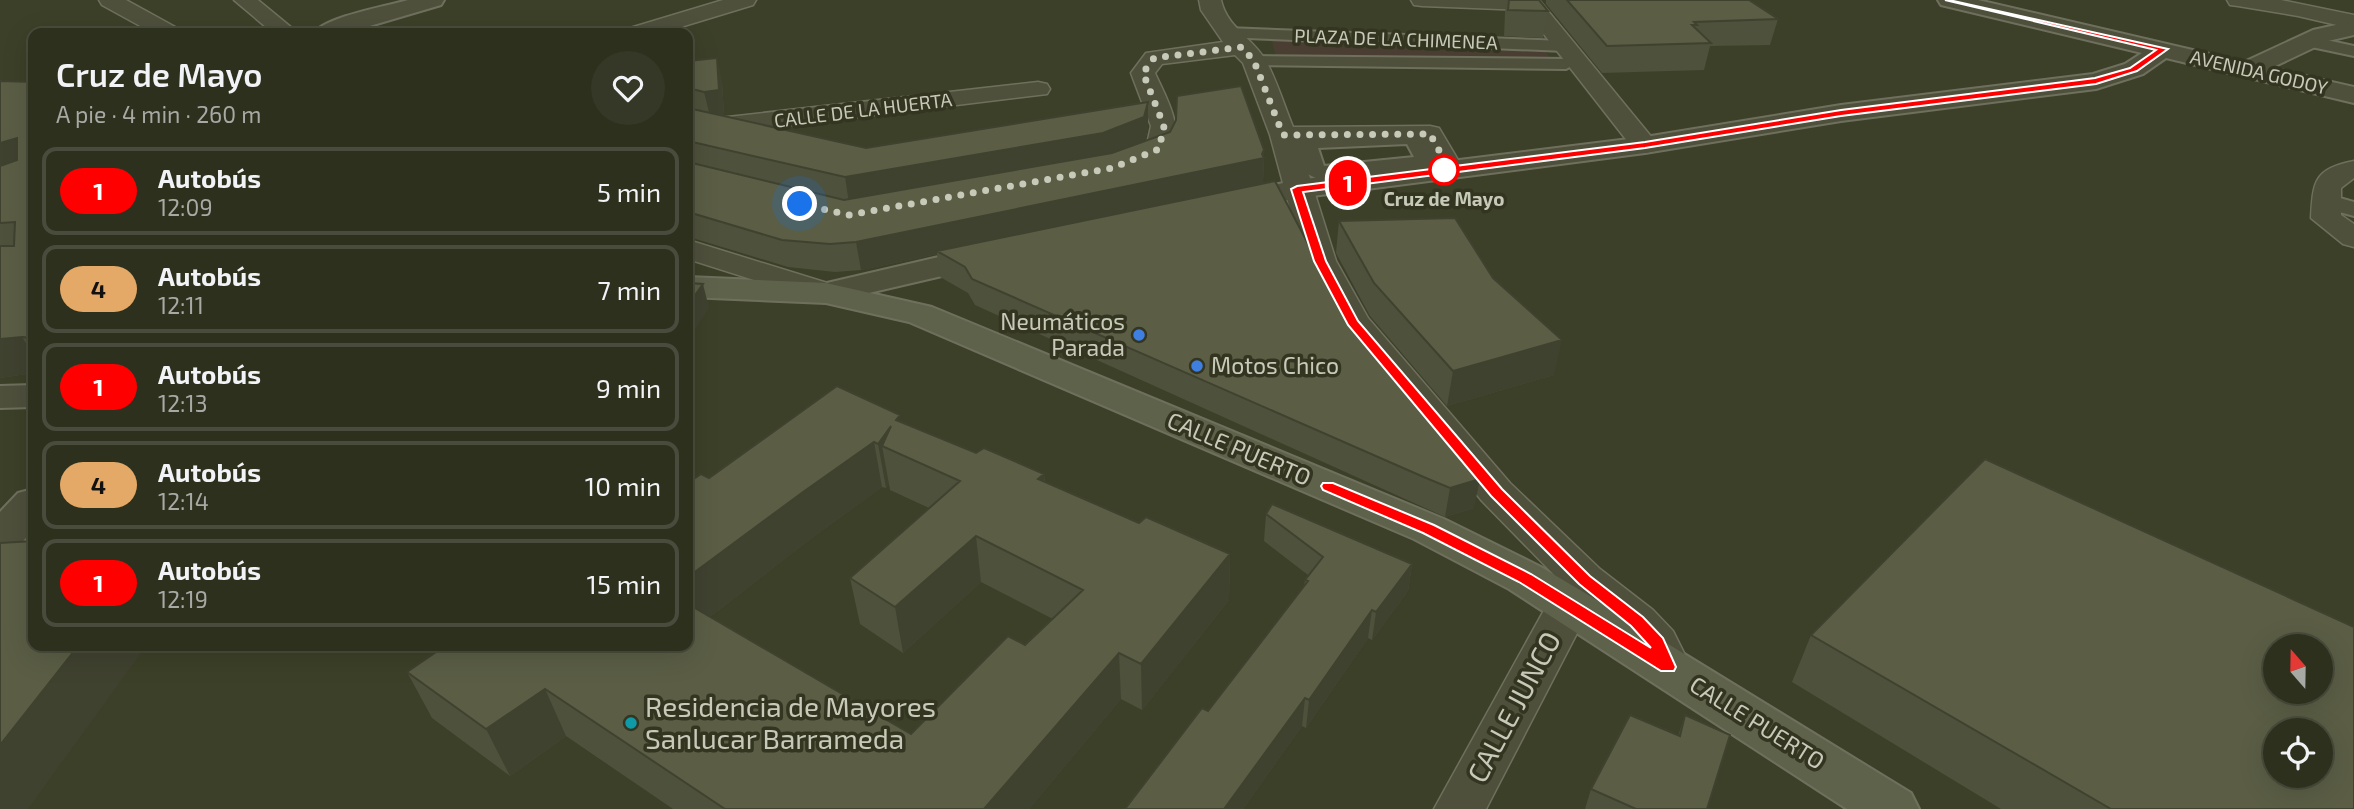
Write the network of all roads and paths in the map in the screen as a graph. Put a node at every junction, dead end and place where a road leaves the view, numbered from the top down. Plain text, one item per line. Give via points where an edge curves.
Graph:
1 (110, 0) edge
2 (245, 0) edge
3 (433, 0) edge
4 (682, 0) edge
5 (745, 0) edge
6 (1210, 0) edge
7 (1422, 0) edge
8 (1949, 0) edge
9 (2238, 0) edge
10 (1516, 2) edge
11 (713, 10) junction
12 (2354, 22) edge
13 (160, 28) edge
14 (281, 28) edge
15 (339, 28) edge
16 (654, 28) edge
17 (2354, 28) edge
18 (2308, 41) junction
19 (1241, 47) junction
20 (2164, 49) junction
21 (2354, 51) edge
22 (1573, 55) junction
23 (2249, 69) junction
24 (1038, 89) dead end
25 (2354, 95) edge
26 (693, 123) edge
27 (1283, 135) junction
28 (1645, 145) junction
29 (2354, 169) edge
30 (1099, 170) edge
31 (1450, 170) junction
32 (1305, 179) junction
33 (2340, 205) edge
34 (1202, 210) edge
35 (2354, 238) edge
36 (1012, 250) edge
37 (693, 251) edge
38 (917, 271) junction
39 (693, 287) edge
40 (826, 293) junction
41 (920, 314) junction
42 (28, 396) edge
43 (0, 397) edge
44 (1569, 605) junction
45 (1668, 667) junction
46 (1460, 809) edge
47 (1892, 809) edge

1 - 13 street
2 - 14 street
3 - 15 street
4 - 11 street
5 - 11 street
6 - 19 street via 1212,10
7 - 10 street
8 - 20 street, AVENIDA GODOY
9 - 12 street
10 - 22 street
11 - 16 street
17 - 18 street
18 - 21 street
18 - 23 street
19 - 22 street, PLAZA DE LA CHIMENEA
19 - 22 street, PLAZA DE LA CHIMENEA
19 - 27 street
19 - 30 street via 1154,58 1143,73 1164,126 1159,149
20 - 23 street, AVENIDA GODOY
20 - 28 street via 2134,69 2096,81 1841,113
22 - 28 street
23 - 25 street, AVENIDA GODOY
24 - 26 street, CALLE DE LA HUERTA via 710,127
27 - 31 street via 1430,134
27 - 32 street
28 - 31 street
29 - 33 street via 2327,185
31 - 32 street
32 - 32 street via 1307,145 1325,140 1415,138 1427,162 1320,173
32 - 34 street
32 - 45 street via 1320,261 1353,322 1496,492 1585,580 1637,622 1657,643
33 - 35 street via 2326,218
36 - 38 street
37 - 40 street
38 - 40 street
38 - 41 street via 901,292
39 - 40 main road, CALLE PUERTO
40 - 41 main road, CALLE PUERTO
41 - 44 main road, CALLE PUERTO via 1429,529
42 - 43 street
44 - 45 main road, CALLE PUERTO
44 - 46 street, CALLE JUNCO
45 - 47 main road, CALLE PUERTO

